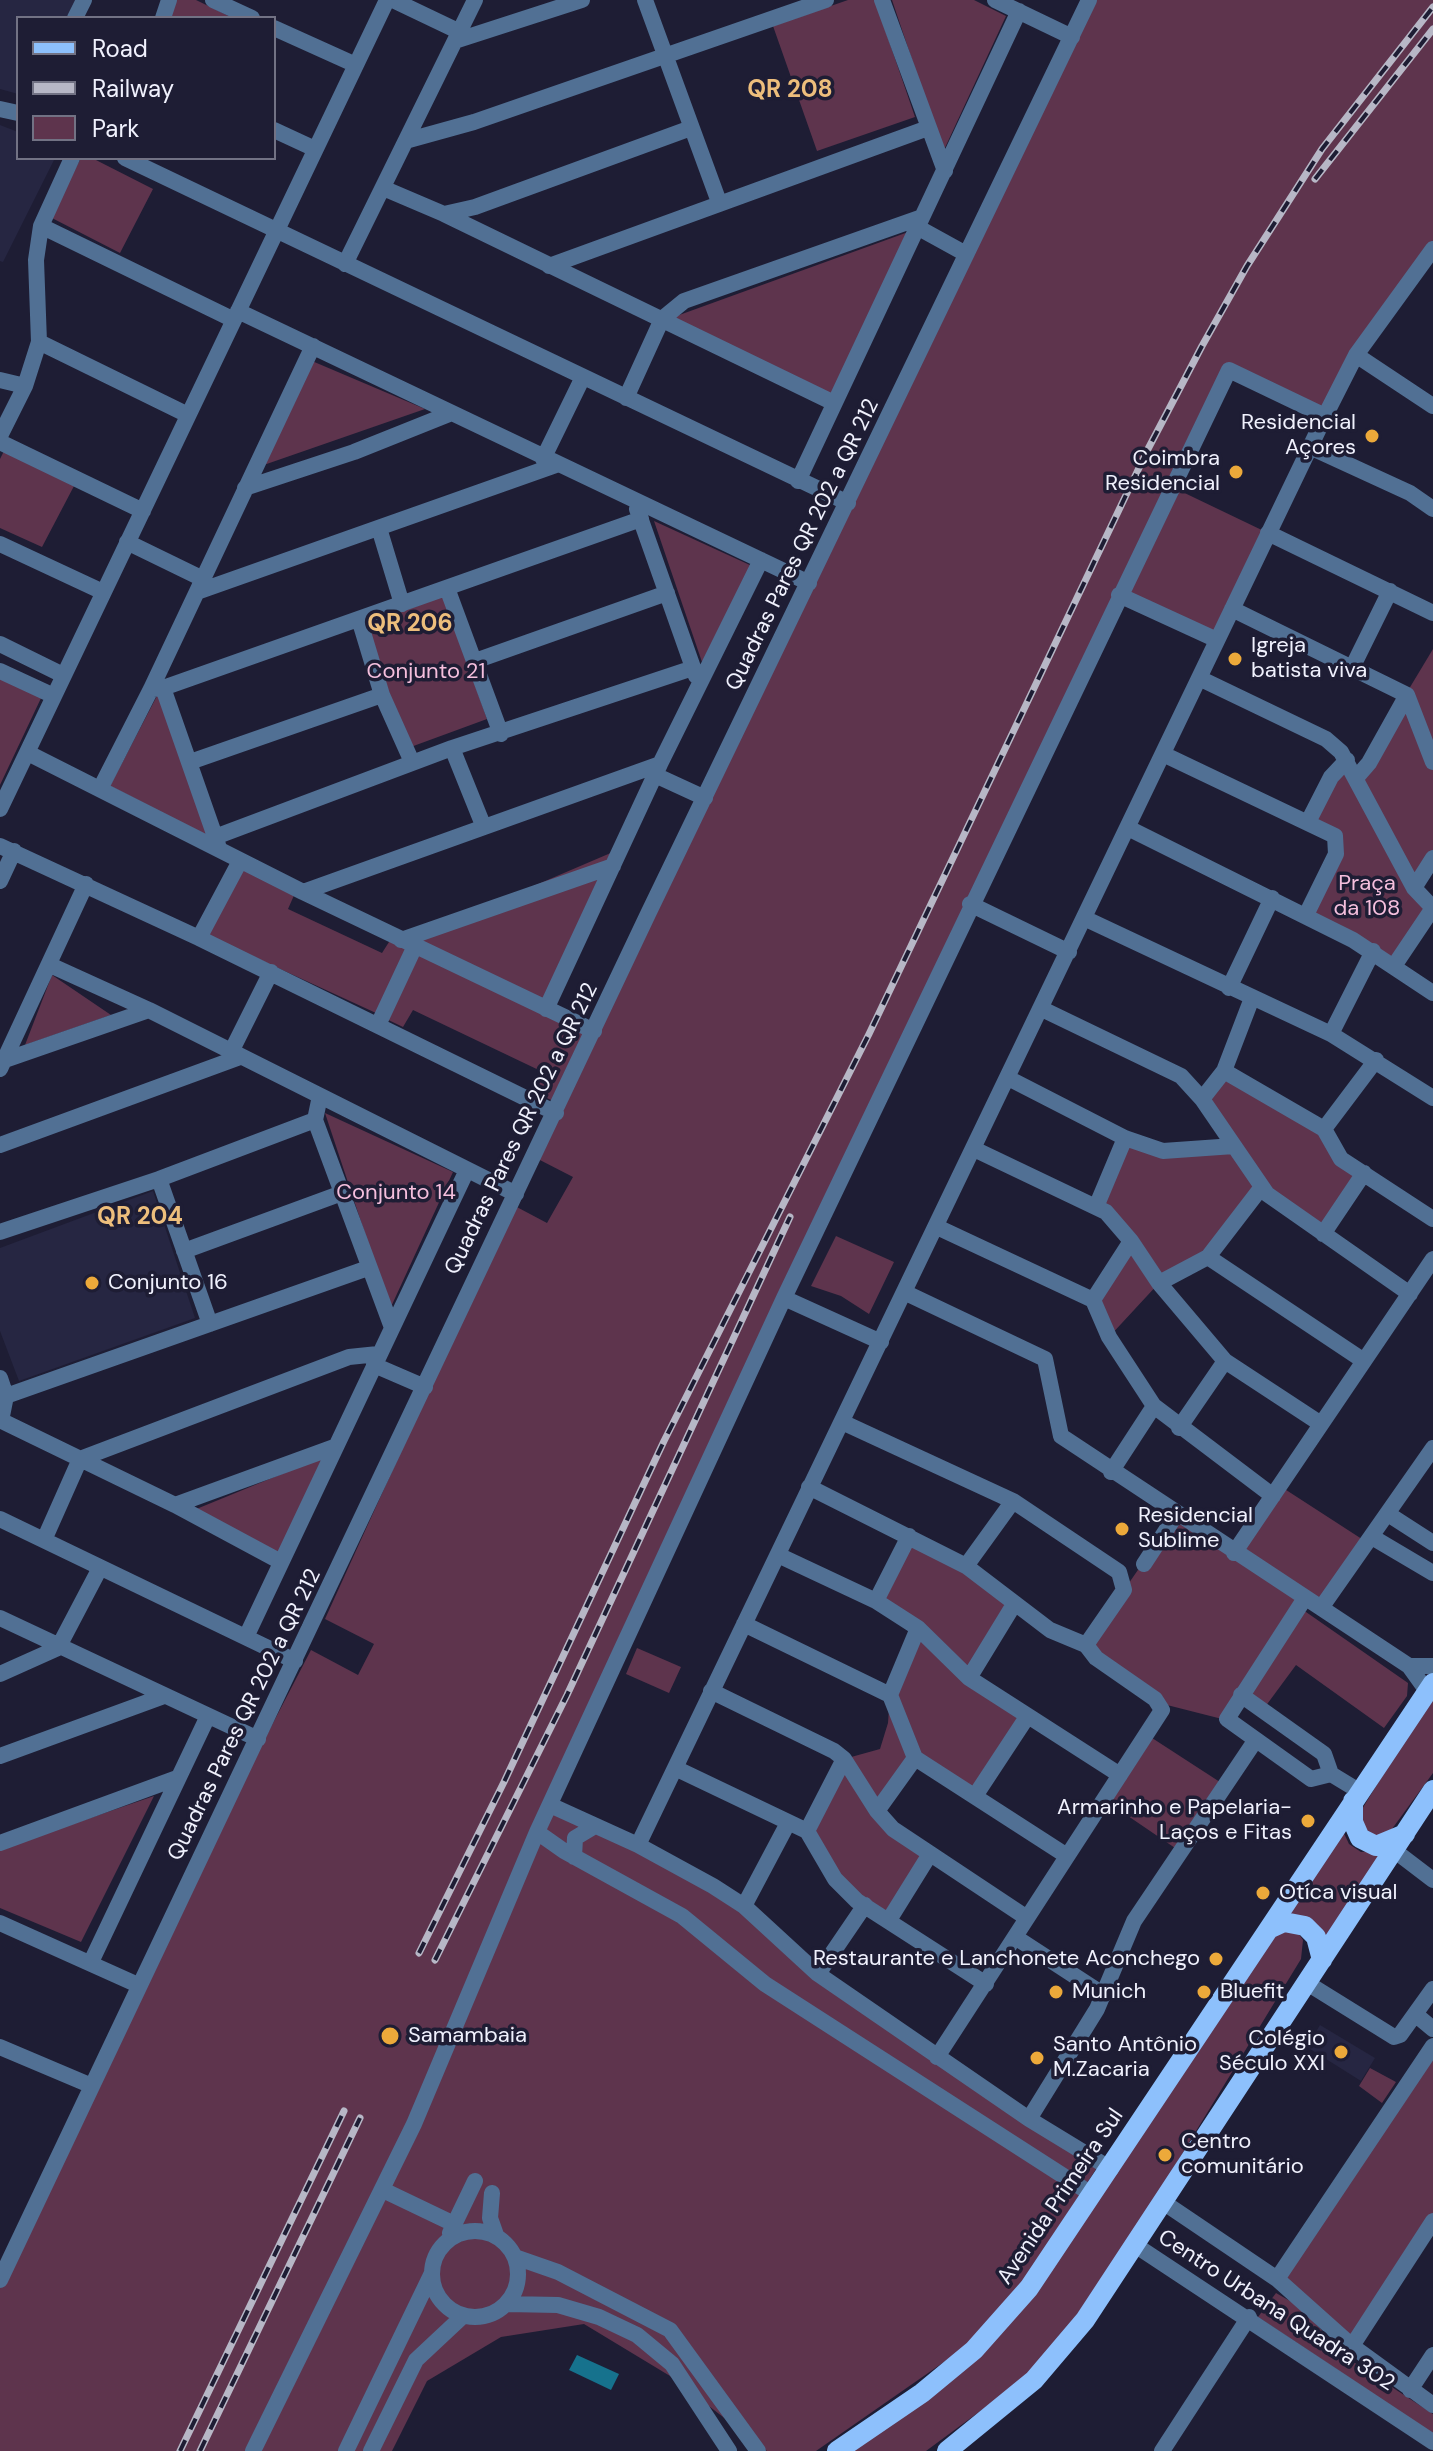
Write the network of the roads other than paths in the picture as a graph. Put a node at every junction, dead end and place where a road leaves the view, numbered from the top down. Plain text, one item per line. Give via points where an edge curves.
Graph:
1 (213, 0) edge
2 (390, 0) edge
3 (475, 0) edge
4 (582, 0) edge
5 (645, 0) edge
6 (826, 0) edge
7 (882, 0) edge
8 (995, 0) edge
9 (1089, 0) edge
10 (1019, 11) junction
11 (248, 16) edge
12 (276, 29) edge
13 (457, 37) junction
14 (1072, 37) junction
15 (666, 55) junction
16 (356, 65) junction
17 (691, 128) junction
18 (928, 128) junction
19 (276, 131) edge
20 (409, 140) junction
21 (315, 149) junction
22 (71, 160) edge
23 (130, 160) edge
24 (945, 171) junction
25 (383, 188) junction
26 (719, 202) junction
27 (444, 214) junction
28 (920, 222) junction
29 (41, 226) junction
30 (276, 230) junction
31 (1433, 249) edge
32 (966, 254) junction
33 (345, 264) junction
34 (549, 266) junction
35 (236, 316) junction
36 (662, 319) junction
37 (39, 342) junction
38 (313, 346) junction
39 (1356, 355) junction
40 (583, 377) junction
41 (0, 380) edge
42 (25, 386) junction
43 (626, 398) junction
44 (1431, 399) edge
45 (834, 403) junction
46 (449, 414) junction
47 (188, 415) junction
48 (1325, 416) junction
49 (0, 439) edge
50 (1312, 448) junction
51 (550, 462) junction
52 (798, 481) junction
53 (245, 488) junction
54 (634, 501) junction
55 (848, 503) junction
56 (1433, 509) edge
57 (143, 511) junction
58 (641, 519) junction
59 (379, 528) junction
60 (1268, 533) junction
61 (127, 542) junction
62 (0, 544) edge
63 (761, 560) junction
64 (809, 583) junction
65 (200, 586) junction
66 (447, 588) junction
67 (1390, 591) junction
68 (103, 592) junction
69 (667, 593) junction
70 (1119, 595) junction
71 (402, 604) junction
72 (1232, 609) junction
73 (1433, 613) edge
74 (359, 619) junction
75 (1217, 640) junction
76 (0, 644) edge
77 (475, 661) junction
78 (693, 668) junction
79 (1352, 668) junction
80 (0, 671) edge
81 (63, 675) junction
82 (1199, 678) junction
83 (701, 684) junction
84 (157, 688) junction
85 (382, 695) junction
86 (1407, 695) junction
87 (54, 696) junction
88 (501, 734) junction
89 (452, 748) junction
90 (28, 753) junction
91 (1163, 754) junction
92 (1347, 760) junction
93 (190, 762) junction
94 (412, 762) junction
95 (1433, 762) edge
96 (657, 770) junction
97 (1356, 778) junction
98 (100, 789) junction
99 (705, 798) junction
100 (0, 809) edge
101 (1308, 822) junction
102 (483, 825) junction
103 (1128, 828) junction
104 (218, 844) junction
105 (7, 848) edge
106 (1433, 858) edge
107 (240, 861) junction
108 (613, 866) junction
109 (0, 881) edge
110 (86, 884) junction
111 (1414, 888) junction
112 (303, 892) junction
113 (1272, 898) junction
114 (970, 904) junction
115 (1306, 915) junction
116 (1084, 918) junction
117 (199, 938) junction
118 (408, 943) junction
119 (1373, 951) junction
120 (1069, 952) junction
121 (50, 965) junction
122 (1394, 966) junction
123 (271, 972) junction
124 (1229, 988) junction
125 (1433, 993) edge
126 (1252, 998) junction
127 (546, 1009) junction
128 (1042, 1009) junction
129 (149, 1010) junction
130 (378, 1025) junction
131 (594, 1031) junction
132 (1331, 1034) junction
133 (236, 1055) junction
134 (1376, 1060) junction
135 (2, 1064) edge
136 (1224, 1071) junction
137 (1008, 1078) junction
138 (320, 1096) junction
139 (1433, 1098) edge
140 (1202, 1099) junction
141 (556, 1113) junction
142 (315, 1120) junction
143 (1324, 1129) junction
144 (1125, 1138) junction
145 (0, 1145) edge
146 (1234, 1146) junction
147 (974, 1149) junction
148 (467, 1170) junction
149 (1364, 1173) junction
150 (159, 1179) junction
151 (1261, 1188) junction
152 (342, 1193) junction
153 (516, 1194) junction
154 (1096, 1207) junction
155 (1433, 1219) edge
156 (937, 1227) junction
157 (0, 1232) edge
158 (1323, 1234) junction
159 (1131, 1241) junction
160 (184, 1251) junction
161 (1208, 1257) junction
162 (1433, 1259) edge
163 (368, 1268) junction
164 (1159, 1283) junction
165 (906, 1293) junction
166 (1410, 1294) junction
167 (784, 1298) junction
168 (1093, 1300) junction
169 (210, 1324) junction
170 (391, 1325) junction
171 (881, 1342) junction
172 (376, 1359) junction
173 (1225, 1361) junction
174 (1364, 1361) junction
175 (0, 1378) edge
176 (425, 1387) junction
177 (6, 1396) junction
178 (1154, 1406) junction
179 (0, 1420) edge
180 (842, 1422) junction
181 (1321, 1424) junction
182 (1179, 1428) junction
183 (334, 1447) junction
184 (1433, 1448) edge
185 (80, 1459) junction
186 (1111, 1472) junction
187 (809, 1487) junction
188 (1273, 1496) junction
189 (1013, 1501) junction
190 (175, 1505) junction
191 (1388, 1514) junction
192 (1176, 1515) junction
193 (0, 1519) edge
194 (909, 1536) junction
195 (1372, 1537) junction
196 (44, 1540) junction
197 (1433, 1543) edge
198 (1234, 1553) junction
199 (778, 1555) junction
200 (281, 1562) junction
201 (1144, 1564) dead end
202 (966, 1566) junction
203 (100, 1568) junction
204 (1433, 1573) edge
205 (1305, 1598) junction
206 (876, 1601) junction
207 (1013, 1606) junction
208 (1321, 1608) junction
209 (0, 1618) edge
210 (744, 1624) junction
211 (918, 1628) junction
212 (246, 1637) junction
213 (1086, 1645) junction
214 (58, 1648) junction
215 (295, 1661) junction
216 (1409, 1666) junction
217 (1433, 1666) edge
218 (0, 1674) edge
219 (969, 1678) junction
220 (1430, 1687) edge
221 (711, 1691) junction
222 (890, 1695) junction
223 (1241, 1695) junction
224 (164, 1696) junction
225 (208, 1716) junction
226 (1027, 1717) junction
227 (258, 1739) junction
228 (1255, 1741) junction
229 (0, 1756) edge
230 (915, 1758) junction
231 (844, 1759) junction
232 (675, 1768) junction
233 (1331, 1774) junction
234 (1120, 1775) junction
235 (177, 1778) junction
236 (1433, 1790) edge
237 (975, 1796) junction
238 (1356, 1796) junction
239 (550, 1805) junction
240 (877, 1811) junction
241 (788, 1823) junction
242 (595, 1826) junction
243 (807, 1831) junction
244 (537, 1832) junction
245 (1406, 1833) junction
246 (0, 1843) edge
247 (638, 1845) junction
248 (1395, 1851) junction
249 (930, 1854) junction
250 (1067, 1856) junction
251 (574, 1857) junction
252 (1433, 1880) edge
253 (865, 1905) junction
254 (744, 1906) junction
255 (1027, 1918) junction
256 (889, 1920) junction
257 (0, 1923) edge
258 (1271, 1928) junction
259 (1015, 1937) junction
260 (1322, 1960) junction
261 (91, 1962) junction
262 (818, 1974) junction
263 (1307, 1983) junction
264 (986, 1984) junction
265 (138, 1985) junction
266 (1433, 1989) edge
267 (1104, 1995) junction
268 (1415, 2014) junction
269 (1433, 2029) edge
270 (1433, 2046) edge
271 (0, 2047) edge
272 (937, 2057) junction
273 (92, 2086) junction
274 (1029, 2119) junction
275 (1111, 2169) junction
276 (475, 2181) dead end
277 (383, 2190) junction
278 (492, 2193) dead end
279 (1093, 2195) junction
280 (1163, 2202) junction
281 (1433, 2221) edge
282 (454, 2224) junction
283 (496, 2235) junction
284 (445, 2243) junction
285 (1135, 2245) junction
286 (515, 2257) junction
287 (432, 2273) junction
288 (1277, 2279) junction
289 (0, 2280) edge
290 (507, 2304) junction
291 (463, 2316) junction
292 (1249, 2317) junction
293 (1352, 2346) junction
294 (1433, 2355) edge
295 (1410, 2390) junction
296 (1433, 2405) edge
297 (1433, 2442) edge
298 (253, 2451) edge
299 (346, 2451) edge
300 (371, 2451) edge
301 (729, 2451) edge
302 (758, 2451) edge
303 (837, 2451) edge
304 (947, 2451) edge
305 (1162, 2451) edge

1 - 11 street
2 - 13 street
2 - 16 street
3 - 13 street
4 - 13 street
5 - 15 street
6 - 15 street
7 - 18 street
8 - 10 street
9 - 14 street, Quadras Pares QR 202 a QR 212
10 - 14 street
10 - 24 street
12 - 16 street
13 - 20 street
14 - 32 street, Quadras Pares QR 202 a QR 212
15 - 17 street
15 - 20 street
16 - 21 street
17 - 26 street
17 - 27 street
18 - 24 street
18 - 26 street
19 - 21 street
20 - 25 street
21 - 30 street
22 - 29 street
23 - 30 street
24 - 28 street
25 - 27 street
25 - 33 street
26 - 34 street
27 - 34 street
28 - 32 street
28 - 36 street via 684,301
28 - 45 street
29 - 35 street
29 - 37 street via 36,260
30 - 33 street
30 - 35 street
31 - 39 street
32 - 55 street, Quadras Pares QR 202 a QR 212
33 - 40 street
34 - 36 street
35 - 38 street
35 - 47 street
36 - 43 street
36 - 45 street
37 - 42 street
37 - 47 street
38 - 46 street
38 - 53 street
39 - 44 street
39 - 48 street
40 - 43 street
40 - 51 street
41 - 42 street
42 - 49 street
43 - 52 street
45 - 52 street
46 - 51 street
46 - 53 street
47 - 57 street
48 - 50 street
48 - 70 street via 1229,370
49 - 57 street
50 - 56 street
50 - 60 street
51 - 54 street
51 - 59 street
52 - 55 street
53 - 65 street
54 - 58 street
54 - 63 street
55 - 64 street, Quadras Pares QR 202 a QR 212
57 - 61 street
58 - 66 street
58 - 69 street
59 - 65 street
59 - 71 street
60 - 67 street
60 - 72 street
61 - 65 street
61 - 68 street
62 - 68 street
63 - 64 street
63 - 83 street
64 - 99 street, Quadras Pares QR 202 a QR 212
65 - 84 street
66 - 71 street
66 - 77 street
67 - 73 street
67 - 79 street
68 - 81 street
69 - 77 street
69 - 78 street
70 - 75 street
70 - 114 street
71 - 74 street
72 - 75 street
72 - 79 street
74 - 84 street
74 - 85 street
75 - 82 street
76 - 81 street
77 - 88 street
78 - 83 street
78 - 88 street
79 - 86 street
80 - 87 street
81 - 87 street
82 - 91 street
82 - 92 street via 1326,739
83 - 96 street
84 - 93 street
84 - 98 street
85 - 93 street
85 - 94 street
86 - 95 street
86 - 97 street
87 - 90 street
88 - 89 street
89 - 94 street
89 - 102 street
90 - 98 street
90 - 100 street
91 - 101 street
91 - 103 street
92 - 97 street
92 - 101 street via 1331,777
93 - 104 street
94 - 104 street
96 - 99 street
96 - 102 street
96 - 108 street
97 - 111 street
98 - 104 street
99 - 131 street, Quadras Pares QR 202 a QR 212
101 - 115 street via 1335,836 1337,850
102 - 112 street
103 - 113 street
103 - 116 street
104 - 107 street
105 - 109 street
105 - 110 street
106 - 111 street
107 - 112 street
107 - 117 street
108 - 118 street
108 - 127 street
110 - 117 street
110 - 121 street
111 - 122 street via 1433,908
112 - 118 street
113 - 115 street
113 - 124 street
114 - 120 street
114 - 167 street
115 - 119 street
116 - 120 street
116 - 124 street
117 - 123 street
118 - 127 street
118 - 130 street
119 - 122 street
119 - 132 street
120 - 128 street
121 - 129 street
121 - 135 street
122 - 125 street
123 - 130 street
123 - 133 street
124 - 126 street
126 - 132 street
126 - 136 street
127 - 131 street
128 - 137 street
128 - 140 street via 1168,1067
129 - 133 street
129 - 135 street
130 - 141 street
131 - 141 street, Quadras Pares QR 202 a QR 212
132 - 134 street
133 - 138 street
133 - 145 street
134 - 139 street
134 - 143 street
136 - 140 street
136 - 143 street
137 - 144 street
137 - 147 street
138 - 142 street
138 - 148 street
140 - 146 street
141 - 153 street, Quadras Pares QR 202 a QR 212
142 - 150 street
142 - 152 street
143 - 149 street via 1337,1154
144 - 146 street via 1163,1151
144 - 154 street
146 - 151 street
147 - 154 street
147 - 156 street
148 - 153 street
148 - 170 street
149 - 155 street
149 - 158 street
150 - 157 street
150 - 160 street
151 - 158 street
151 - 161 street
152 - 160 street
152 - 163 street
153 - 176 street, Quadras Pares QR 202 a QR 212
154 - 159 street
156 - 165 street
156 - 168 street
158 - 166 street
159 - 164 street
159 - 168 street
160 - 169 street
161 - 164 street
161 - 174 street
162 - 166 street
163 - 169 street
163 - 170 street
164 - 173 street
165 - 171 street
165 - 186 street via 1045,1359 1060,1435
166 - 174 street
167 - 171 street
167 - 239 street
168 - 178 street via 1109,1337
169 - 177 street
170 - 172 street
171 - 180 street
172 - 176 street
172 - 183 street
172 - 185 street via 349,1357
173 - 181 street
173 - 182 street
174 - 181 street
175 - 177 street
176 - 215 street, Quadras Pares QR 202 a QR 212
177 - 179 street
178 - 182 street
178 - 186 street
179 - 185 street
180 - 187 street
180 - 189 street
181 - 188 street
182 - 188 street
183 - 190 street
183 - 200 street
184 - 191 street
185 - 190 street
185 - 196 street
186 - 192 street
187 - 194 street
187 - 199 street
188 - 198 street
189 - 202 street
189 - 213 street via 1124,1579 1124,1590
190 - 200 street
191 - 195 street
191 - 197 street
192 - 198 street
192 - 201 street
193 - 196 street
194 - 202 street
194 - 206 street
195 - 204 street
195 - 208 street
196 - 203 street
198 - 205 street
199 - 206 street
199 - 210 street
200 - 212 street
202 - 207 street
203 - 212 street
203 - 214 street
205 - 208 street
205 - 223 street
206 - 211 street
207 - 213 street
207 - 219 street
208 - 216 street
209 - 214 street
210 - 221 street
210 - 222 street
211 - 219 street
211 - 222 street
212 - 215 street
213 - 234 street via 1162,1710
214 - 218 street
214 - 224 street
215 - 227 street, Quadras Pares QR 202 a QR 212
216 - 217 street
216 - 220 street
219 - 226 street
220 - 238 main road, Avenida Primeira Sul
221 - 231 street via 824,1744
221 - 232 street
222 - 230 street
223 - 228 street via 1227,1720
223 - 233 street via 1324,1754
224 - 225 street
224 - 229 street
225 - 227 street
225 - 235 street
226 - 234 street
226 - 237 street
227 - 265 street, Quadras Pares QR 202 a QR 212
228 - 233 street via 1311,1779
228 - 267 street via 1134,1921
230 - 237 street
230 - 240 street
231 - 240 street
231 - 243 street
232 - 241 street
232 - 247 street
233 - 238 street
234 - 250 street
235 - 246 street
235 - 261 street
236 - 245 main road
237 - 250 street
238 - 245 main road via 1353,1822 1360,1838 1376,1846
238 - 258 main road, Avenida Primeira Sul
239 - 242 street
239 - 244 street
240 - 249 street
241 - 243 street
241 - 254 street
242 - 247 street
242 - 251 street via 575,1838
243 - 253 street via 835,1879
244 - 251 street
244 - 277 street
245 - 248 main road
247 - 254 street
248 - 252 street
248 - 260 main road
249 - 255 street
249 - 256 street
250 - 255 street
251 - 279 street via 682,1916 765,1984
253 - 256 street
253 - 262 street
254 - 262 street
255 - 259 street
256 - 264 street
257 - 261 street
258 - 260 main road via 1284,1922 1305,1926 1316,1937
258 - 275 main road, Avenida Primeira Sul
259 - 264 street
259 - 267 street
260 - 263 main road
261 - 265 street
262 - 272 street
263 - 268 street via 1390,2037 1400,2035
263 - 280 main road
264 - 272 street
265 - 273 street, Quadras Pares QR 202 a QR 212
266 - 268 street
267 - 274 street
268 - 269 street
270 - 288 street
271 - 273 street
272 - 274 street
273 - 289 street, Quadras Pares QR 202 a QR 212
274 - 275 street
275 - 279 main road, Avenida Primeira Sul
276 - 282 street
277 - 282 street
277 - 298 street
278 - 283 street via 490,2218
279 - 303 main road, Avenida Primeira Sul via 1029,2288 974,2350
280 - 285 main road
280 - 288 street, Centro Urbana Quadra 302
281 - 293 street
282 - 284 street
283 - 284 street via 469,2231
283 - 286 street
284 - 287 street
285 - 292 street, Centro Urbana Quadra 302
285 - 304 main road via 1085,2320 1034,2380
286 - 290 street via 518,2281
286 - 302 street via 558,2272 670,2330
287 - 291 street via 441,2301
287 - 299 street
288 - 293 street, Centro Urbana Quadra 302
290 - 291 street via 481,2317
290 - 301 street via 558,2305 637,2335 672,2364
291 - 300 street via 408,2372
292 - 297 street, Centro Urbana Quadra 302
292 - 305 street
293 - 295 street, Centro Urbana Quadra 302
294 - 295 street
295 - 296 street, Centro Urbana Quadra 302

